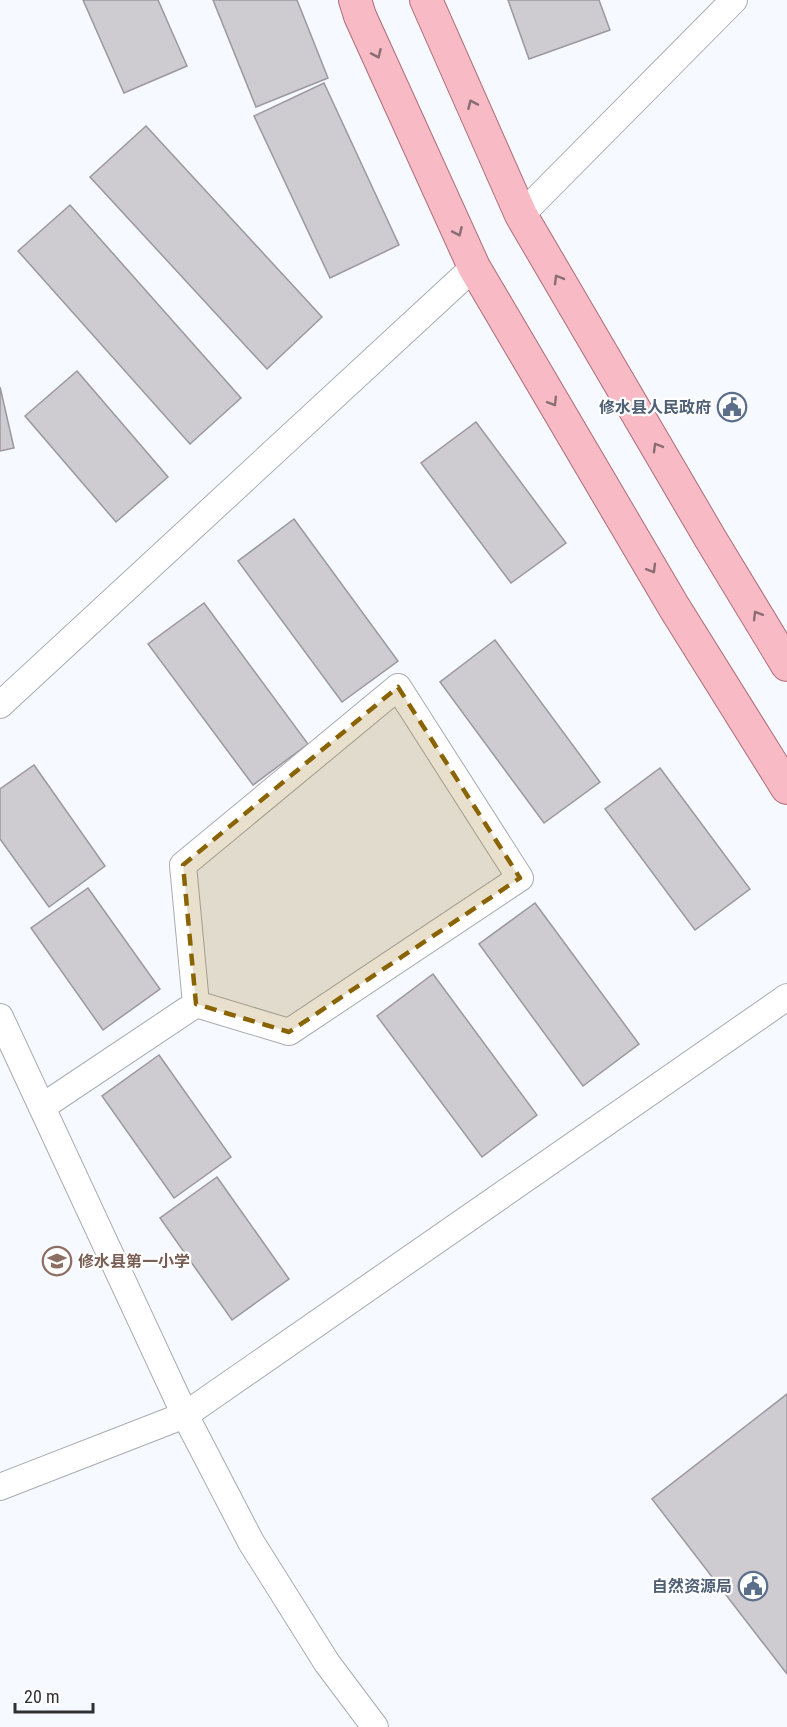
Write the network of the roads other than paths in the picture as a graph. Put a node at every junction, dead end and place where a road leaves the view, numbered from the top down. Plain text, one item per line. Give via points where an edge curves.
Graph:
1 (355, 0) edge
2 (426, 0) edge
3 (735, 0) edge
4 (521, 215) junction
5 (474, 267) junction
6 (787, 665) edge
7 (0, 705) edge
8 (787, 788) edge
9 (787, 997) edge
10 (196, 1004) junction
11 (0, 1017) edge
12 (42, 1107) junction
13 (185, 1415) junction
14 (0, 1487) edge
15 (375, 1727) edge

1 -> 5 main road
4 -> 2 main road
3 - 4 street
6 -> 4 main road
5 - 7 street
5 -> 8 main road via 674,607
9 - 13 street
10 - 10 street via 290,1032 520,878 398,687 183,865
10 - 12 street
11 - 12 street
12 - 13 street
13 - 14 street
13 - 15 street via 251,1542 327,1663

